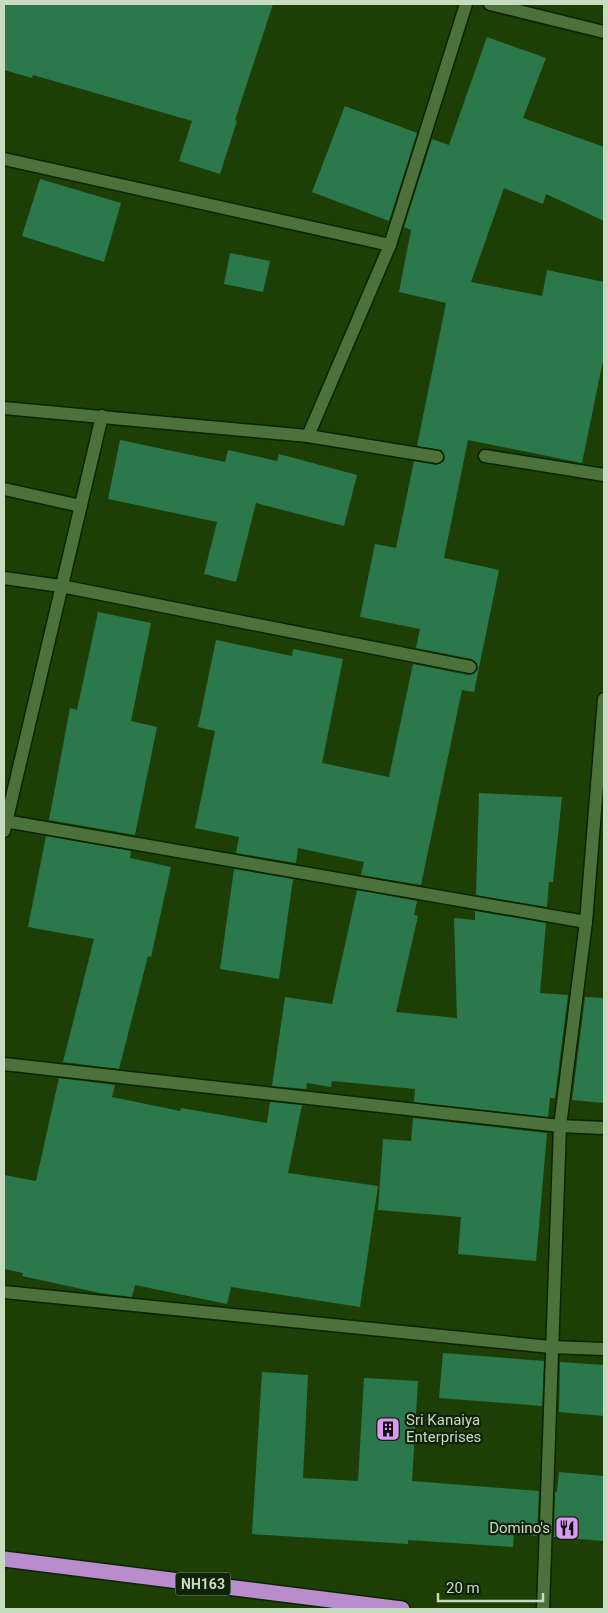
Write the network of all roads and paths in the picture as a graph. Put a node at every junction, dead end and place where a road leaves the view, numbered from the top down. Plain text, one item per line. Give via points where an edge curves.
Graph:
1 (466, 4) edge
2 (490, 4) edge
3 (604, 32) edge
4 (4, 159) edge
5 (390, 245) junction
6 (4, 408) edge
7 (102, 416) junction
8 (308, 436) junction
9 (485, 456) dead end
10 (437, 457) dead end
11 (604, 475) edge
12 (4, 489) edge
13 (81, 506) junction
14 (4, 578) edge
15 (61, 586) junction
16 (470, 667) dead end
17 (604, 699) edge
18 (4, 826) edge
19 (586, 922) junction
20 (4, 1064) edge
21 (560, 1126) junction
22 (604, 1128) edge
23 (4, 1292) edge
24 (551, 1347) junction
25 (604, 1349) edge
26 (4, 1559) edge
27 (402, 1609) edge
28 (543, 1609) edge

1 - 5 street
2 - 3 street
4 - 5 street
5 - 8 street
6 - 7 street
7 - 8 street
7 - 13 street
8 - 10 street
9 - 11 street
12 - 13 street
13 - 15 street
14 - 15 street
15 - 16 street
15 - 18 street
17 - 19 street
18 - 19 street
19 - 21 street
20 - 21 street
21 - 22 street
21 - 24 street
23 - 24 street
24 - 25 street
24 - 28 street
26 - 27 highway, NH163

